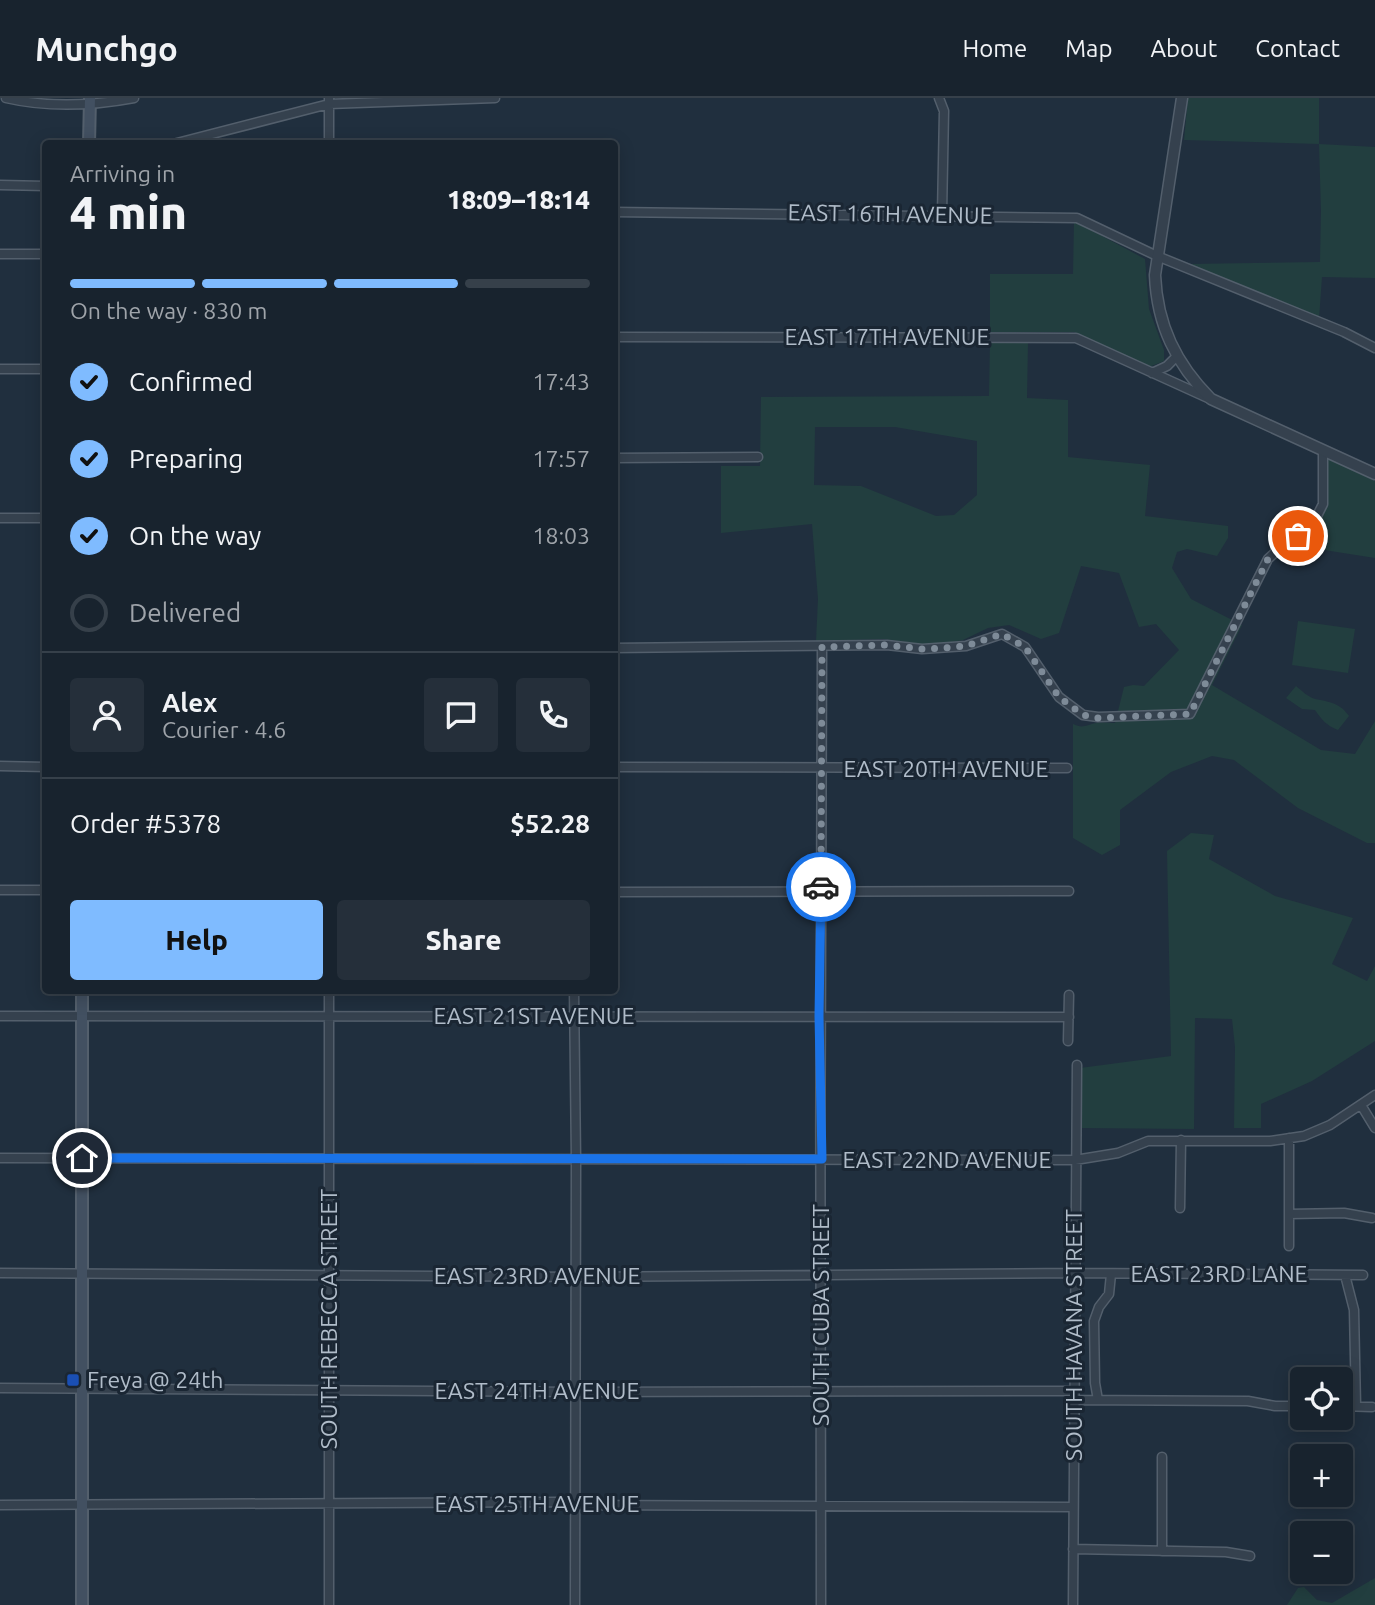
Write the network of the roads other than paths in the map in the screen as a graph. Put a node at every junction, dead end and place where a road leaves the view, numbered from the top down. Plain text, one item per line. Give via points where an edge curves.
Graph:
1 (6, 98) edge
2 (134, 98) edge
3 (495, 98) edge
4 (940, 98) edge
5 (1182, 98) edge
6 (90, 101) edge
7 (329, 101) edge
8 (89, 140) edge
9 (188, 140) edge
10 (329, 140) edge
11 (0, 185) edge
12 (42, 186) edge
13 (618, 212) edge
14 (942, 214) junction
15 (0, 254) edge
16 (42, 254) edge
17 (1157, 256) junction
18 (618, 337) edge
19 (1375, 348) edge
20 (1176, 357) junction
21 (0, 369) edge
22 (42, 369) edge
23 (1152, 373) junction
24 (1211, 399) junction
25 (1324, 450) junction
26 (758, 457) dead end
27 (618, 458) edge
28 (1375, 474) edge
29 (0, 518) edge
30 (42, 518) edge
31 (822, 647) junction
32 (618, 648) edge
33 (0, 766) edge
34 (42, 767) edge
35 (618, 767) edge
36 (1067, 768) dead end
37 (821, 769) junction
38 (0, 890) edge
39 (42, 890) edge
40 (1069, 891) dead end
41 (618, 892) edge
42 (821, 892) junction
43 (82, 994) edge
44 (329, 994) edge
45 (574, 994) edge
46 (1069, 995) dead end
47 (0, 1016) edge
48 (81, 1016) junction
49 (329, 1016) junction
50 (819, 1016) junction
51 (574, 1017) junction
52 (1069, 1017) junction
53 (1068, 1041) dead end
54 (1077, 1065) dead end
55 (1375, 1095) edge
56 (1361, 1105) junction
57 (1375, 1128) edge
58 (1289, 1138) junction
59 (1181, 1140) junction
60 (0, 1158) edge
61 (82, 1158) junction
62 (329, 1158) junction
63 (822, 1159) junction
64 (576, 1160) junction
65 (1075, 1160) junction
66 (1180, 1208) dead end
67 (1289, 1214) junction
68 (1372, 1218) dead end
69 (1289, 1246) dead end
70 (0, 1273) edge
71 (82, 1273) junction
72 (1074, 1273) junction
73 (1111, 1274) junction
74 (328, 1275) junction
75 (822, 1275) junction
76 (1345, 1275) junction
77 (1363, 1275) dead end
78 (575, 1277) junction
79 (0, 1388) edge
80 (82, 1389) junction
81 (329, 1389) junction
82 (821, 1390) junction
83 (575, 1392) junction
84 (1073, 1396) junction
85 (1098, 1400) junction
86 (1290, 1406) edge
87 (1356, 1406) joint
88 (1372, 1407) dead end
89 (1162, 1457) dead end
90 (0, 1505) edge
91 (328, 1505) junction
92 (575, 1505) junction
93 (81, 1506) junction
94 (821, 1506) junction
95 (1073, 1507) junction
96 (1073, 1549) junction
97 (1162, 1551) junction
98 (1250, 1556) dead end
99 (82, 1605) edge
100 (329, 1605) edge
101 (575, 1605) edge
102 (821, 1605) edge
103 (1073, 1605) edge

1 - 6 street via 35,103
2 - 6 street
3 - 7 street
4 - 14 street via 944,111
5 - 17 street
6 - 8 main road
7 - 9 street
7 - 10 street
11 - 12 street
13 - 14 street, EAST 16TH AVENUE
14 - 17 street, EAST 16TH AVENUE via 1077,218
15 - 16 street
17 - 19 street, EAST 16TH AVENUE
17 - 20 street via 1156,295
18 - 23 street, EAST 17TH AVENUE via 1076,338
20 - 23 street
20 - 24 street
21 - 22 street
23 - 24 street, EAST 17TH AVENUE
24 - 25 street
25 - 28 street
25 - 31 street via 1323,504 1311,528 1268,559 1190,714 1083,715 1059,697 1025,647 1002,634 944,648
26 - 27 street
29 - 30 street
31 - 32 street
31 - 37 street, SOUTH CUBA STREET
33 - 34 street
35 - 37 street, EAST 20TH AVENUE
36 - 37 street, EAST 20TH AVENUE
37 - 42 street, SOUTH CUBA STREET
38 - 39 street
40 - 42 street
41 - 42 street
42 - 50 street, SOUTH CUBA STREET
43 - 48 main road
44 - 49 street, SOUTH REBECCA STREET
45 - 51 street
46 - 52 street
47 - 48 street, EAST 21ST AVENUE
48 - 49 street, EAST 21ST AVENUE
48 - 61 main road
49 - 51 street, EAST 21ST AVENUE
49 - 62 street, SOUTH REBECCA STREET
50 - 51 street, EAST 21ST AVENUE
50 - 52 street, EAST 21ST AVENUE
50 - 63 street, SOUTH CUBA STREET
51 - 64 street
52 - 53 street
54 - 65 street, SOUTH HAVANA STREET
55 - 56 street, EAST 22ND AVENUE
56 - 57 street
56 - 58 street, EAST 22ND AVENUE via 1330,1125
58 - 59 street, EAST 22ND AVENUE
58 - 67 street
59 - 65 street, EAST 22ND AVENUE via 1148,1141 1118,1153
59 - 66 street
60 - 61 street, EAST 22ND AVENUE
61 - 62 street, EAST 22ND AVENUE
61 - 71 main road
62 - 64 street, EAST 22ND AVENUE
62 - 74 street, SOUTH REBECCA STREET
63 - 64 street, EAST 22ND AVENUE
63 - 65 street, EAST 22ND AVENUE
63 - 75 street, SOUTH CUBA STREET
64 - 78 street
65 - 72 street, SOUTH HAVANA STREET
67 - 68 street via 1344,1213
67 - 69 street
70 - 71 street, EAST 23RD AVENUE
71 - 74 street, EAST 23RD AVENUE
71 - 80 main road
72 - 73 street, EAST 23RD LANE
72 - 75 street, EAST 23RD AVENUE
72 - 84 street, SOUTH HAVANA STREET
73 - 76 street, EAST 23RD LANE
73 - 85 street via 1109,1294 1094,1321
74 - 78 street, EAST 23RD AVENUE
74 - 81 street, SOUTH REBECCA STREET
75 - 78 street, EAST 23RD AVENUE
75 - 82 street, SOUTH CUBA STREET
76 - 77 street, EAST 23RD LANE
76 - 87 street via 1354,1310
78 - 83 street
79 - 80 street, EAST 24TH AVENUE
80 - 81 street, EAST 24TH AVENUE
80 - 93 main road
81 - 83 street, EAST 24TH AVENUE
81 - 91 street, SOUTH REBECCA STREET
82 - 83 street, EAST 24TH AVENUE
82 - 84 street, EAST 24TH AVENUE
82 - 94 street, SOUTH CUBA STREET
83 - 92 street
84 - 85 street, EAST 24TH AVENUE
84 - 95 street, SOUTH HAVANA STREET
85 - 86 street, EAST 24TH AVENUE via 1248,1401
87 - 88 street
89 - 97 street
90 - 93 street, EAST 25TH AVENUE
91 - 92 street, EAST 25TH AVENUE
91 - 93 street, EAST 25TH AVENUE
91 - 100 street, SOUTH REBECCA STREET
92 - 94 street, EAST 25TH AVENUE
92 - 101 street
93 - 99 main road
94 - 95 street, EAST 25TH AVENUE
94 - 102 street, SOUTH CUBA STREET
95 - 96 street, SOUTH HAVANA STREET
96 - 97 street
96 - 103 street, SOUTH HAVANA STREET
97 - 98 street

